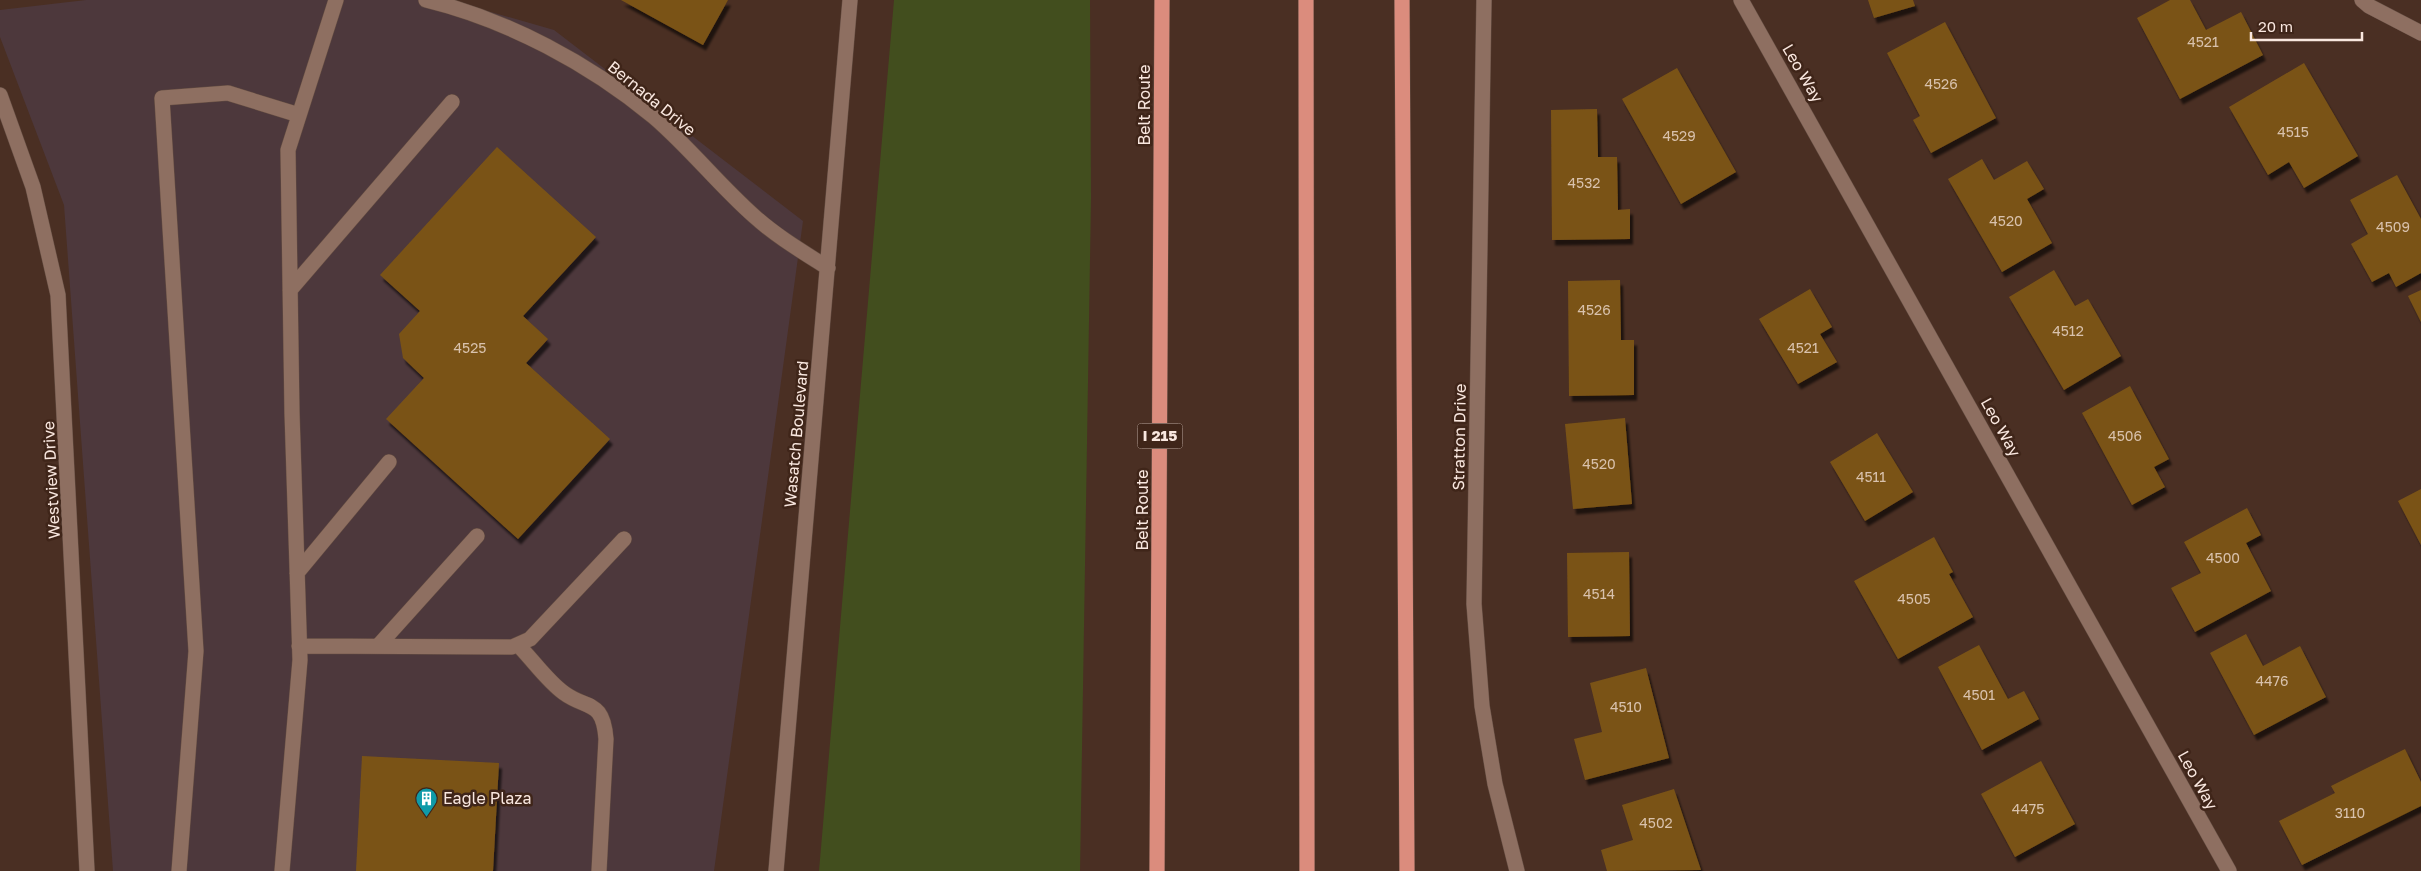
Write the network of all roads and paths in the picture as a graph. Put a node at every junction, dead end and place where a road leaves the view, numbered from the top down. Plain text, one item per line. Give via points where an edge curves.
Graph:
1 (336, 0) edge
2 (426, 0) edge
3 (850, 0) edge
4 (1162, 0) edge
5 (1306, 0) edge
6 (1402, 0) edge
7 (1484, 0) edge
8 (1741, 0) edge
9 (2362, 0) edge
10 (2421, 33) edge
11 (0, 95) edge
12 (452, 102) dead end
13 (299, 115) junction
14 (828, 268) junction
15 (290, 290) junction
16 (389, 462) dead end
17 (477, 536) dead end
18 (624, 539) dead end
19 (297, 573) junction
20 (518, 645) junction
21 (300, 646) junction
22 (378, 646) junction
23 (87, 871) edge
24 (179, 871) edge
25 (282, 871) edge
26 (599, 871) edge
27 (776, 871) edge
28 (1157, 871) edge
29 (1307, 871) edge
30 (1407, 871) edge
31 (1517, 871) edge
32 (2229, 871) edge

1 - 13 street
2 - 14 street, Bernada Drive via 474,15 537,42 624,93 684,145 752,215
3 - 14 street, Wasatch Boulevard
4 - 28 highway, Belt Route / I 215
5 - 29 highway
6 - 30 highway
7 - 31 street, Stratton Drive via 1474,604 1482,706 1495,784
8 - 32 street, Leo Way
9 - 10 street
11 - 23 street, Westview Drive via 33,187 58,294
12 - 15 street
13 - 15 street via 288,150
13 - 24 street via 228,93 162,98 196,651
14 - 27 street, Wasatch Boulevard
15 - 19 street
16 - 19 street
17 - 22 street
18 - 20 street via 530,638
19 - 21 street
20 - 22 street
20 - 26 street via 565,694 592,706 605,726
21 - 22 street
21 - 25 street

